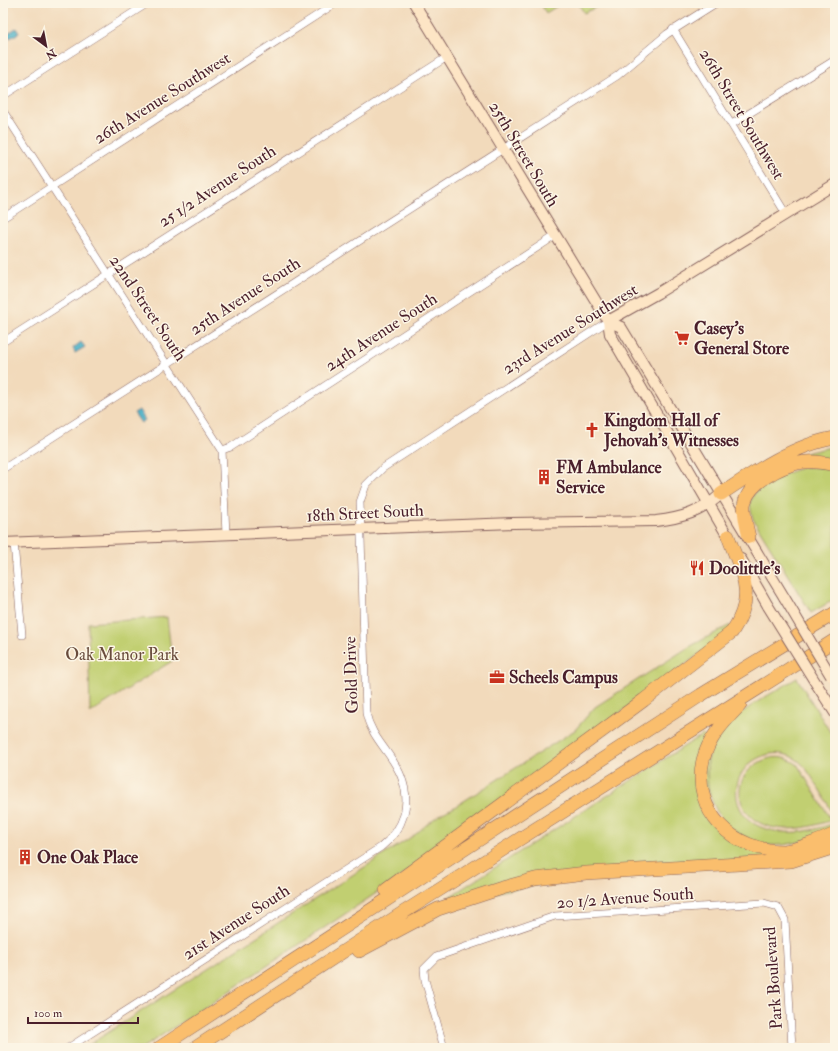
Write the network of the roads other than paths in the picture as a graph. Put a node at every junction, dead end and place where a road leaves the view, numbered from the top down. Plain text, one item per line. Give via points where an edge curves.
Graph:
1 (148, 3) edge
2 (336, 3) edge
3 (414, 3) edge
4 (716, 3) edge
5 (673, 29) junction
6 (447, 58) junction
7 (835, 60) edge
8 (3, 96) edge
9 (3, 111) edge
10 (732, 124) junction
11 (502, 148) junction
12 (835, 184) edge
13 (51, 186) junction
14 (786, 214) junction
15 (3, 218) edge
16 (555, 236) junction
17 (107, 274) junction
18 (608, 321) junction
19 (3, 342) edge
20 (167, 364) junction
21 (835, 438) edge
22 (222, 450) junction
23 (835, 465) edge
24 (3, 469) edge
25 (721, 494) junction
26 (710, 505) junction
27 (360, 529) junction
28 (226, 534) junction
29 (728, 536) junction
30 (749, 537) junction
31 (3, 543) edge
32 (14, 543) junction
33 (832, 614) edge
34 (22, 635) dead end
35 (835, 640) edge
36 (833, 679) edge
37 (750, 694) junction
38 (835, 714) edge
39 (405, 810) joint
40 (835, 834) edge
41 (835, 847) edge
42 (732, 906) joint
43 (297, 958) junction
44 (283, 991) junction
45 (68, 1048) edge
46 (159, 1048) edge
47 (195, 1048) edge
48 (444, 1048) edge
49 (792, 1048) edge

1 - 8 street
2 - 13 street, 26th Avenue Southwest
3 - 6 main road, 25th Street South
4 - 5 street, 25th Avenue South
5 - 10 street, 26th Street Southwest
5 - 11 street, 25th Avenue South via 617,76
6 - 11 main road, 25th Street South
6 - 17 street, 25 1/2 Avenue South
7 - 10 street
9 - 13 street, 22nd Street South
10 - 14 street, 26th Street Southwest
11 - 16 main road, 25th Street South
11 - 20 street, 25th Avenue South
12 - 14 main road, 23rd Avenue Southwest
13 - 15 street, 26th Avenue Southwest
13 - 17 street, 22nd Street South
14 - 18 main road, 23rd Avenue Southwest
16 - 18 main road, 25th Street South
16 - 22 street, 24th Avenue South via 243,439
17 - 19 street, 25 1/2 Avenue South
17 - 20 street, 22nd Street South
18 - 25 main road, 25th Street South via 621,327
18 - 26 main road, 25th Street South via 610,334
18 - 27 street, 23rd Avenue Southwest via 380,470 366,485 360,502
20 - 22 street, 22nd Street South
20 - 24 street, 25th Avenue South
21 - 25 highway via 787,454
22 - 28 street, 22nd Street South
23 - 30 highway via 813,461 798,463 781,469 757,484 750,490 744,502
25 - 26 main road, 18th Street South
25 - 30 main road, 25th Street South
26 - 27 main road, 18th Street South via 692,514 656,521 520,522
26 - 29 main road, 25th Street South
27 - 28 main road, 18th Street South
27 - 39 street, Gold Drive via 366,713 368,724 401,776 405,792
28 - 32 main road, 18th Street South
29 - 38 main road, 25th Street South, bridge
29 - 43 highway via 746,592 746,602 732,632 638,705
30 - 36 main road, 25th Street South, bridge
31 - 32 main road, 18th Street South
32 - 34 street
33 - 43 highway via 701,695
35 - 37 highway
37 - 40 highway via 715,733 704,760 702,786 707,805 718,824 736,839 756,848 784,851
37 - 44 highway
39 - 45 street, 21st Avenue South via 396,833 381,847
41 - 44 highway via 791,861 586,873 535,879 438,909
42 - 48 street, 20 1/2 Avenue South via 555,916 436,957 424,969 424,980
42 - 49 street, Park Boulevard via 772,904 778,907 785,920
43 - 46 highway
44 - 47 highway

